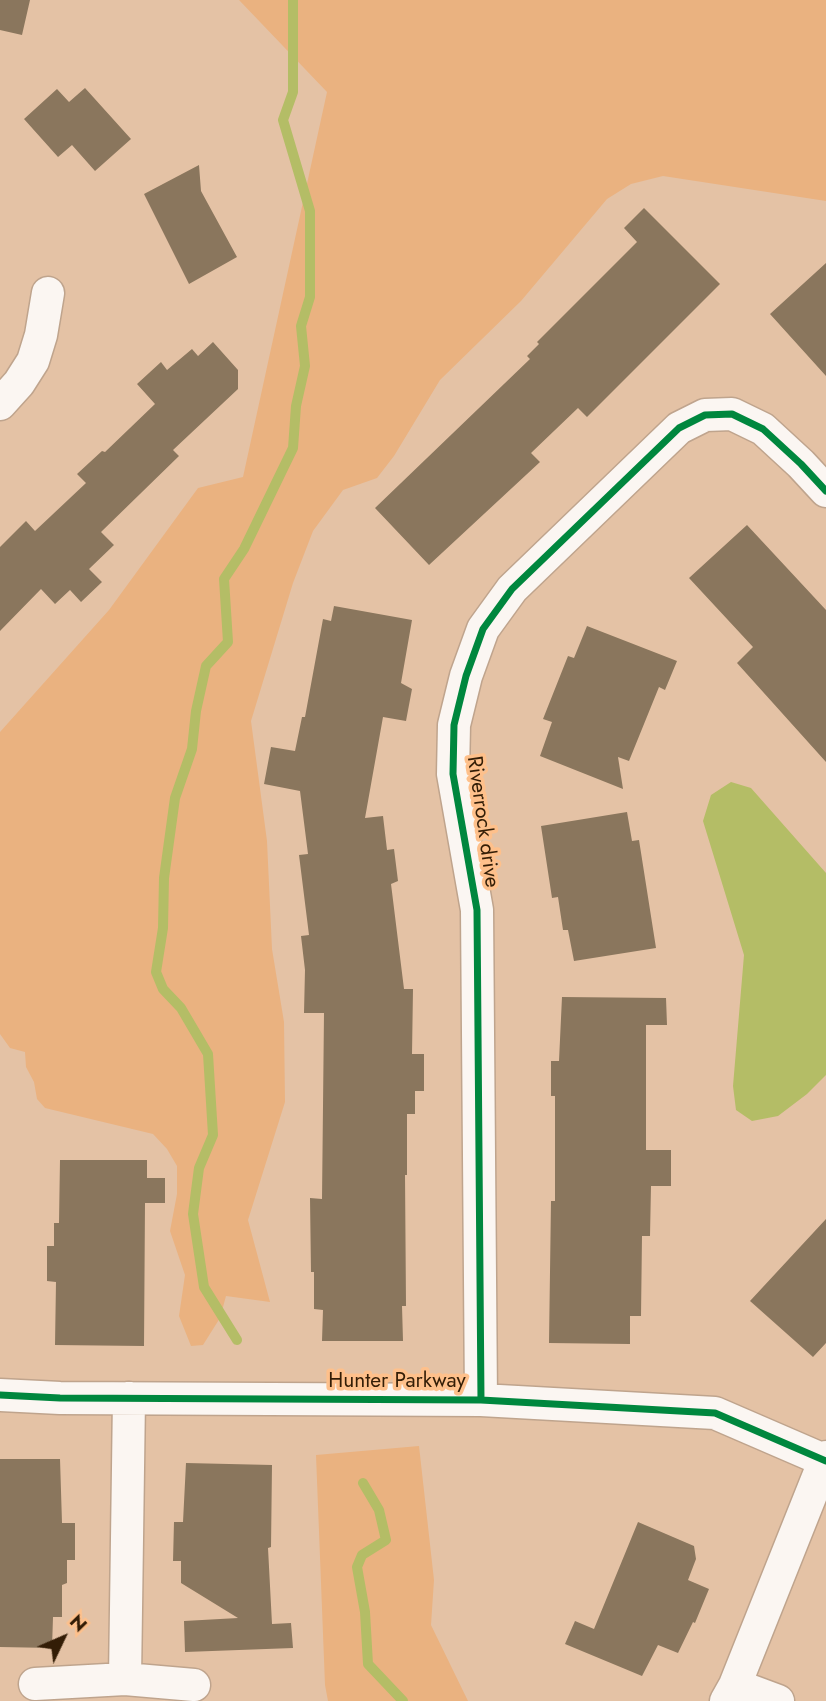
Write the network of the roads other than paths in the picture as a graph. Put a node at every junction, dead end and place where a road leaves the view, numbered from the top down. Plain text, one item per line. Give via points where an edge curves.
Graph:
1 (48, 293) dead end
2 (0, 404) edge
3 (826, 491) edge
4 (0, 1395) edge
5 (130, 1398) junction
6 (481, 1400) junction
7 (825, 1459) edge
8 (125, 1679) junction
9 (35, 1684) dead end
10 (194, 1685) dead end
11 (731, 1693) edge
12 (778, 1701) edge

1 - 2 street via 33,361
3 - 6 street, Riverrock drive via 763,429 732,414 705,415 679,428 512,589 483,629 454,725 453,774 477,910
4 - 5 street, Hunter Parkway
5 - 6 street, Hunter Parkway
5 - 8 street
6 - 7 street, Hunter Parkway via 715,1413
7 - 11 street
8 - 9 street
8 - 10 street
11 - 12 street

